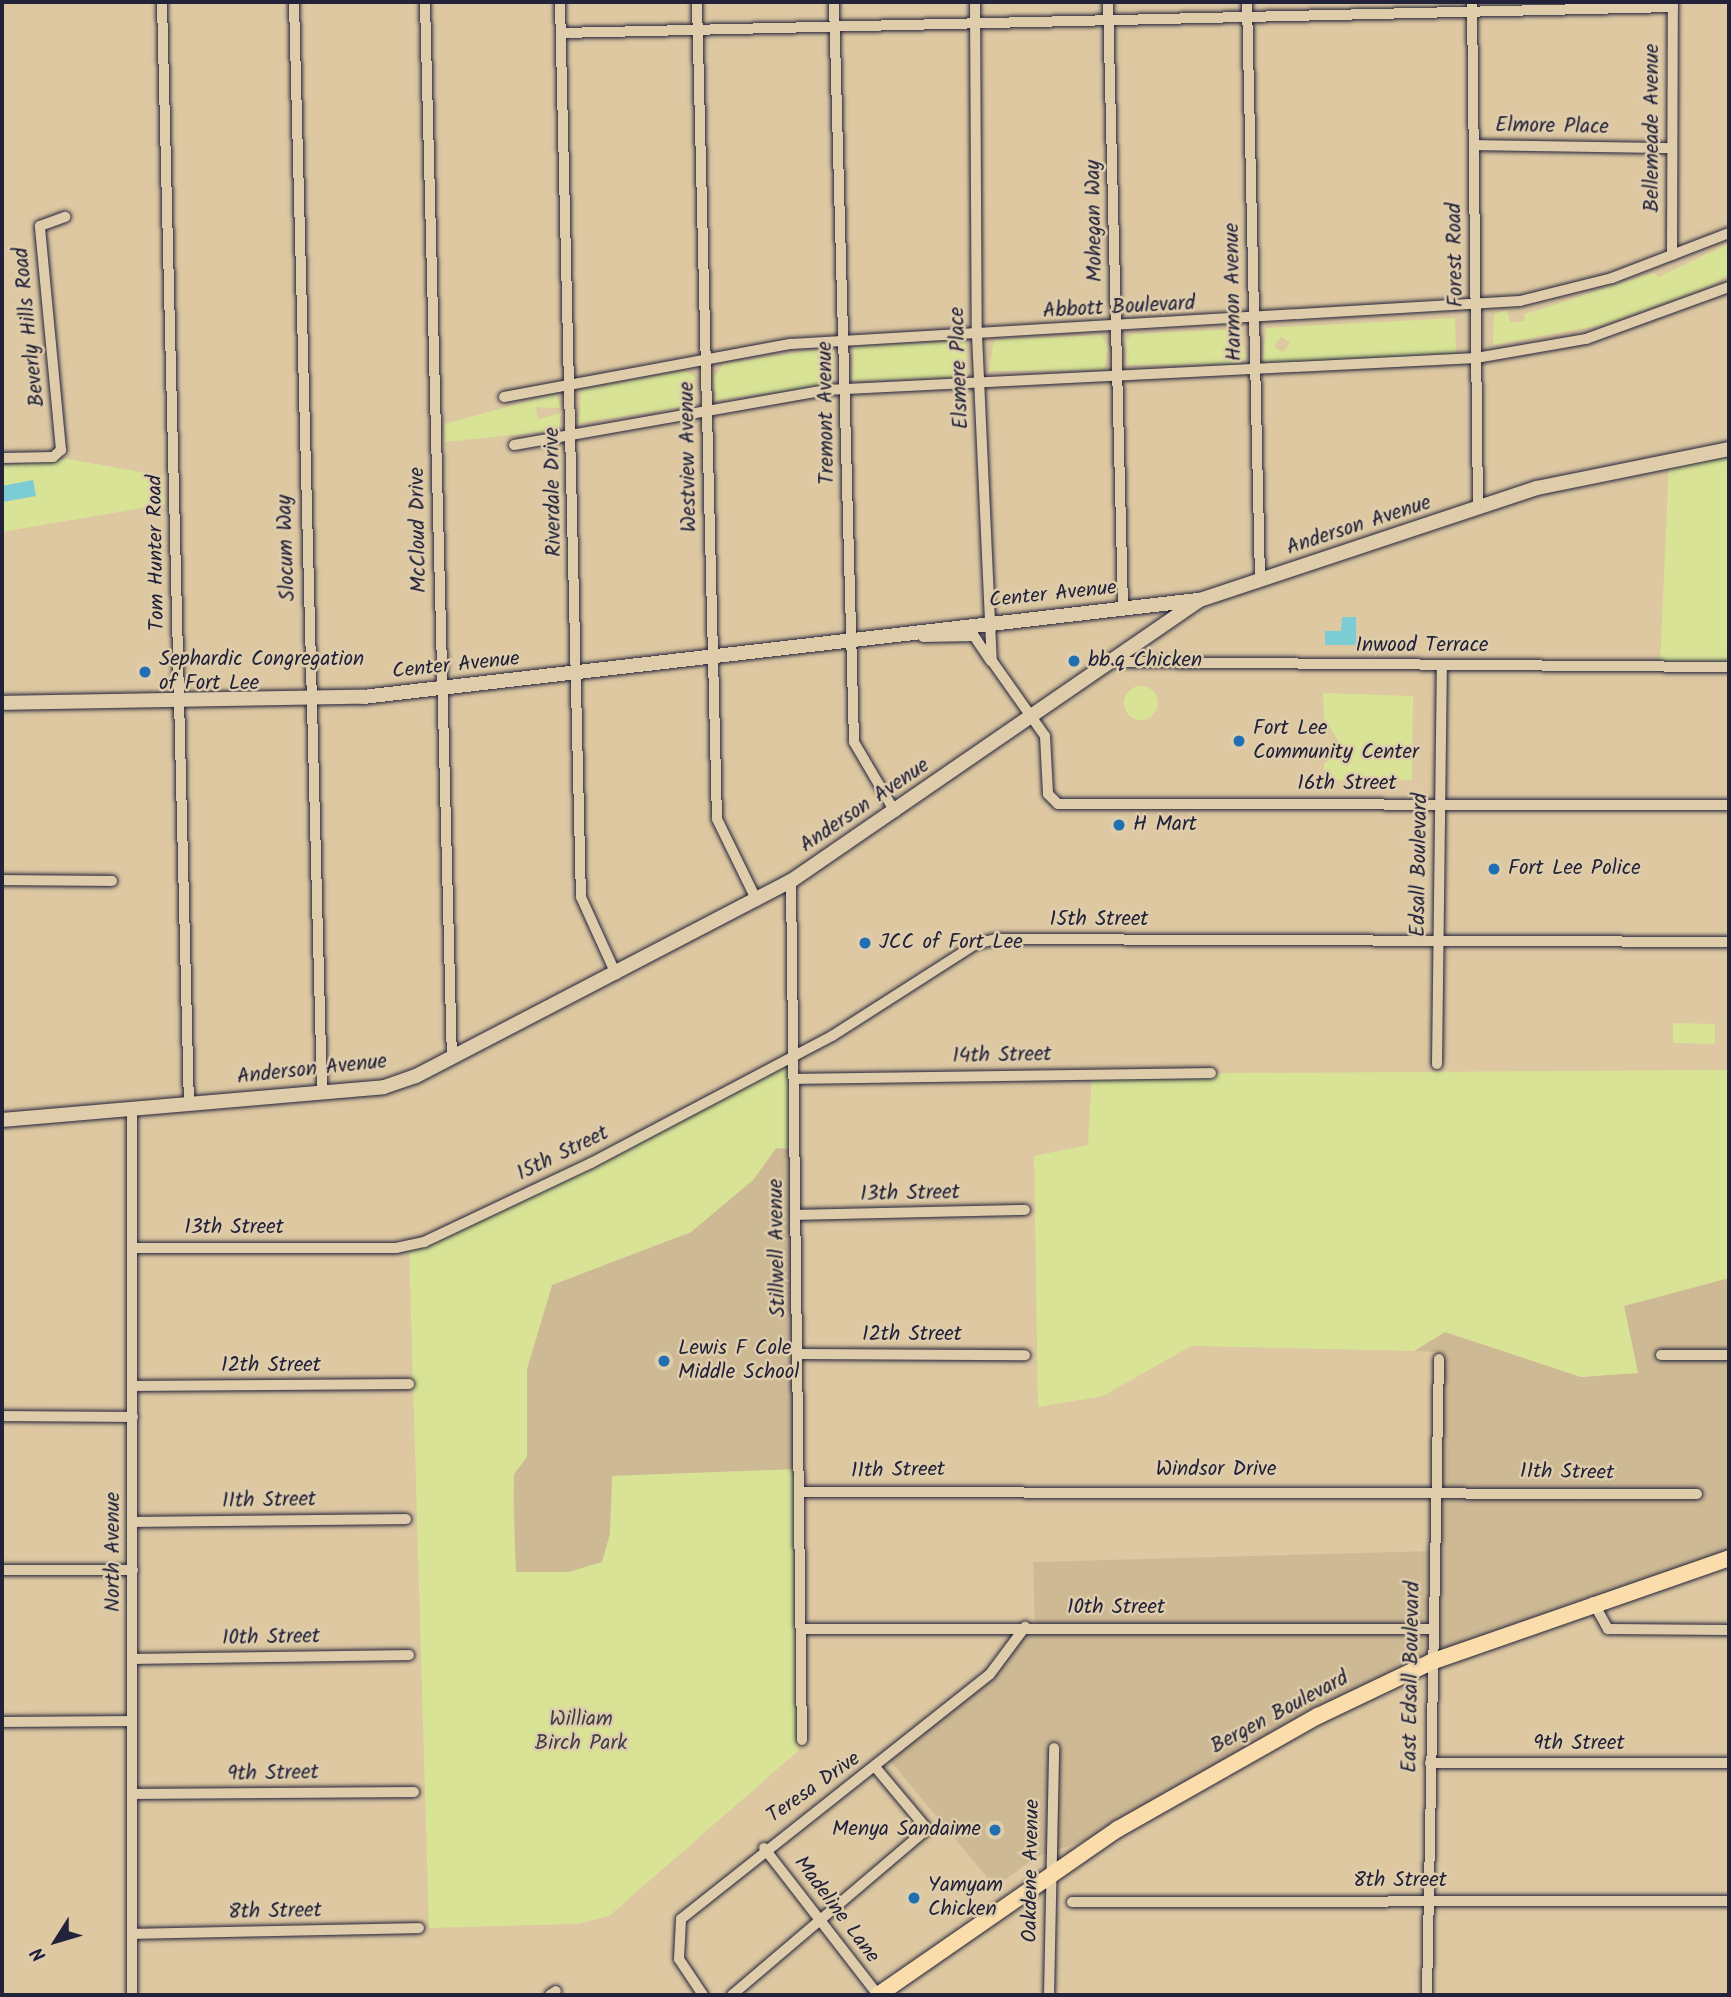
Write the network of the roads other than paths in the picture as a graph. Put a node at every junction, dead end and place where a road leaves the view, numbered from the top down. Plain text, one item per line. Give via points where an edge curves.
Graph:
1 (162, 2) edge
2 (294, 2) edge
3 (425, 2) edge
4 (560, 2) edge
5 (697, 2) edge
6 (834, 2) edge
7 (975, 2) edge
8 (1108, 2) edge
9 (1247, 2) edge
10 (1673, 4) edge
11 (1472, 6) edge
12 (1247, 14) junction
13 (1109, 18) junction
14 (976, 22) junction
15 (835, 26) junction
16 (698, 30) junction
17 (561, 33) junction
18 (1474, 145) junction
19 (1672, 148) junction
20 (65, 217) dead end
21 (1729, 233) edge
22 (1672, 255) junction
23 (1729, 287) edge
24 (1476, 306) junction
25 (1255, 320) junction
26 (1117, 327) junction
27 (977, 335) junction
28 (845, 340) junction
29 (706, 357) junction
30 (1476, 358) junction
31 (1254, 369) junction
32 (1118, 376) junction
33 (979, 381) junction
34 (571, 384) junction
35 (846, 389) junction
36 (504, 397) dead end
37 (708, 409) junction
38 (573, 435) junction
39 (514, 446) dead end
40 (1729, 449) edge
41 (2, 458) edge
42 (1478, 508) junction
43 (1260, 581) junction
44 (1199, 600) junction
45 (1123, 608) junction
46 (990, 622) junction
47 (912, 636) junction
48 (849, 643) junction
49 (712, 658) junction
50 (992, 662) junction
51 (1114, 662) junction
52 (1442, 666) junction
53 (1729, 667) edge
54 (577, 674) junction
55 (442, 688) junction
56 (312, 698) junction
57 (179, 703) junction
58 (2, 704) edge
59 (1034, 718) junction
60 (1441, 803) junction
61 (1729, 805) edge
62 (895, 812) junction
63 (2, 880) edge
64 (112, 881) dead end
65 (791, 881) junction
66 (757, 901) junction
67 (1438, 941) junction
68 (1729, 942) edge
69 (616, 974) junction
70 (794, 1056) junction
71 (452, 1058) junction
72 (1437, 1064) dead end
73 (1211, 1073) dead end
74 (794, 1079) junction
75 (322, 1093) junction
76 (189, 1104) junction
77 (132, 1109) junction
78 (2, 1120) edge
79 (1025, 1210) dead end
80 (797, 1215) junction
81 (336, 1247) joint
82 (132, 1248) junction
83 (799, 1354) junction
84 (1661, 1354) dead end
85 (1025, 1355) dead end
86 (1729, 1355) edge
87 (1439, 1359) dead end
88 (409, 1384) dead end
89 (133, 1386) junction
90 (2, 1416) edge
91 (133, 1417) junction
92 (995, 1489) joint
93 (1437, 1490) junction
94 (801, 1492) junction
95 (1697, 1494) dead end
96 (406, 1519) dead end
97 (133, 1522) junction
98 (1729, 1558) edge
99 (2, 1570) edge
100 (133, 1570) junction
101 (1593, 1601) junction
102 (1025, 1627) junction
103 (802, 1629) junction
104 (1431, 1629) junction
105 (1729, 1630) edge
106 (409, 1655) dead end
107 (133, 1659) junction
108 (1431, 1662) junction
109 (132, 1721) junction
110 (2, 1722) edge
111 (802, 1740) dead end
112 (1054, 1748) dead end
113 (1430, 1763) junction
114 (1729, 1763) edge
115 (876, 1768) junction
116 (414, 1792) dead end
117 (132, 1794) junction
118 (764, 1848) junction
119 (1050, 1875) junction
120 (1428, 1900) junction
121 (1729, 1901) edge
122 (1072, 1902) dead end
123 (819, 1922) junction
124 (419, 1928) dead end
125 (132, 1934) junction
126 (885, 1994) edge
127 (132, 1995) edge
128 (703, 1995) edge
129 (733, 1995) edge
130 (1049, 1995) edge
131 (1427, 1995) edge

1 - 57 street, Tom Hunter Road
2 - 56 street, Slocum Way
3 - 55 street, McCloud Drive
4 - 17 street, Riverdale Drive
5 - 16 street, Westview Avenue
6 - 15 street, Tremont Avenue
7 - 14 street, Elsmere Place
8 - 13 street, Mohegan Way
9 - 12 street, Harmon Avenue
10 - 11 street
10 - 19 street, Bellemeade Avenue
11 - 12 street
11 - 18 street, Forest Road
12 - 13 street
12 - 25 street, Harmon Avenue
13 - 14 street
13 - 26 street, Mohegan Way
14 - 15 street
14 - 27 street, Elsmere Place
15 - 16 street
15 - 28 street, Tremont Avenue
16 - 17 street
16 - 29 street, Westview Avenue
17 - 34 street, Riverdale Drive
18 - 19 street, Elmore Place
18 - 24 street, Forest Road
19 - 22 street, Bellemeade Avenue
20 - 41 street, Beverly Hills Road via 40,226 61,450 53,457
21 - 22 street, Abbott Boulevard
22 - 24 street, Abbott Boulevard via 1575,289
23 - 30 street via 1586,339
24 - 25 street, Abbott Boulevard
24 - 30 street, Forest Road
25 - 26 street, Abbott Boulevard
25 - 31 street, Harmon Avenue
26 - 27 street, Abbott Boulevard
26 - 32 street, Mohegan Way
27 - 28 street, Abbott Boulevard
27 - 33 street, Elsmere Place
28 - 29 street, Abbott Boulevard
28 - 35 street, Tremont Avenue
29 - 34 street, Abbott Boulevard
29 - 37 street, Westview Avenue
30 - 31 street
30 - 42 street, Forest Road
31 - 32 street
31 - 43 street, Harmon Avenue
32 - 33 street
32 - 45 street, Mohegan Way
33 - 35 street
33 - 46 street, Elsmere Place
34 - 36 street, Abbott Boulevard
34 - 38 street, Riverdale Drive
35 - 37 street
35 - 48 street, Tremont Avenue
37 - 38 street
37 - 49 street, Westview Avenue
38 - 39 street
38 - 54 street, Riverdale Drive
40 - 42 main road, Anderson Avenue via 1537,488
42 - 43 main road, Anderson Avenue
43 - 44 main road, Anderson Avenue
44 - 45 main road, Center Avenue
44 - 51 main road, Anderson Avenue
45 - 46 main road, Center Avenue
46 - 47 main road, Center Avenue
46 - 50 street, Elsmere Place
47 - 48 main road, Center Avenue
47 - 50 street, Center Avenue via 974,636
48 - 49 main road, Center Avenue
48 - 62 street, Tremont Avenue via 854,742
49 - 54 main road, Center Avenue
49 - 66 street, Westview Avenue via 717,819
50 - 59 street
51 - 52 street, Inwood Terrace
51 - 59 main road, Anderson Avenue
52 - 53 street, Inwood Terrace
52 - 60 street, Edsall Boulevard
54 - 55 main road, Center Avenue
54 - 69 street, Riverdale Drive via 581,897
55 - 56 main road, Center Avenue
55 - 71 street, McCloud Drive
56 - 57 main road, Center Avenue
56 - 75 street, Slocum Way
57 - 58 main road, Center Avenue
57 - 76 street, Tom Hunter Road
59 - 60 street, 16th Street via 1045,736 1048,794 1058,804
59 - 62 main road, Anderson Avenue
60 - 61 street, 16th Street
60 - 67 street, Edsall Boulevard
62 - 65 main road, Anderson Avenue
63 - 64 street
65 - 66 main road, Anderson Avenue
65 - 70 street, Stillwell Avenue
66 - 69 main road, Anderson Avenue
67 - 68 street, 15th Street
67 - 70 street, 15th Street via 996,939 976,944
67 - 72 street, Edsall Boulevard
69 - 71 main road, Anderson Avenue
70 - 74 street, Stillwell Avenue
70 - 81 street, 15th Street via 424,1242
71 - 75 main road, Anderson Avenue via 384,1087
73 - 74 street, 14th Street
74 - 80 street, Stillwell Avenue
75 - 76 main road, Anderson Avenue
76 - 77 main road, Anderson Avenue
77 - 78 main road, Anderson Avenue
77 - 82 street, North Avenue
79 - 80 street, 13th Street
80 - 83 street, Stillwell Avenue
81 - 82 street, 13th Street
82 - 89 street, North Avenue
83 - 85 street, 12th Street
83 - 94 street, Stillwell Avenue
84 - 86 street
87 - 93 street, East Edsall Boulevard
88 - 89 street, 12th Street
89 - 91 street, North Avenue
90 - 91 street
91 - 97 street, North Avenue
92 - 93 street, Windsor Drive
92 - 94 street, 11th Street
93 - 95 street, 11th Street
93 - 104 street, East Edsall Boulevard
94 - 103 street, Stillwell Avenue
96 - 97 street, 11th Street
97 - 100 street, North Avenue
98 - 101 main road, Bergen Boulevard
99 - 100 street
100 - 107 street, North Avenue
101 - 105 street via 1608,1629
101 - 108 main road, Bergen Boulevard
102 - 103 street, 10th Street
102 - 104 street, 10th Street
102 - 115 street, Teresa Drive via 990,1674
103 - 111 street, Stillwell Avenue
104 - 108 street, East Edsall Boulevard
106 - 107 street, 10th Street
107 - 109 street, North Avenue
108 - 113 street, East Edsall Boulevard
108 - 119 main road, Bergen Boulevard via 1235,1760
109 - 110 street
109 - 117 street, North Avenue
112 - 119 street, Oakdene Avenue
113 - 114 street, 9th Street
113 - 120 street, East Edsall Boulevard
115 - 118 street, Teresa Drive
115 - 123 street via 927,1829
116 - 117 street, 9th Street
117 - 125 street, North Avenue
118 - 123 street, Madeline Lane
118 - 128 street, Teresa Drive via 681,1919 679,1959
119 - 126 main road, Bergen Boulevard
119 - 130 street, Oakdene Avenue
120 - 121 street, 8th Street
120 - 122 street, 8th Street
120 - 131 street, East Edsall Boulevard
123 - 126 street, Madeline Lane
123 - 129 street
124 - 125 street, 8th Street
125 - 127 street, North Avenue

